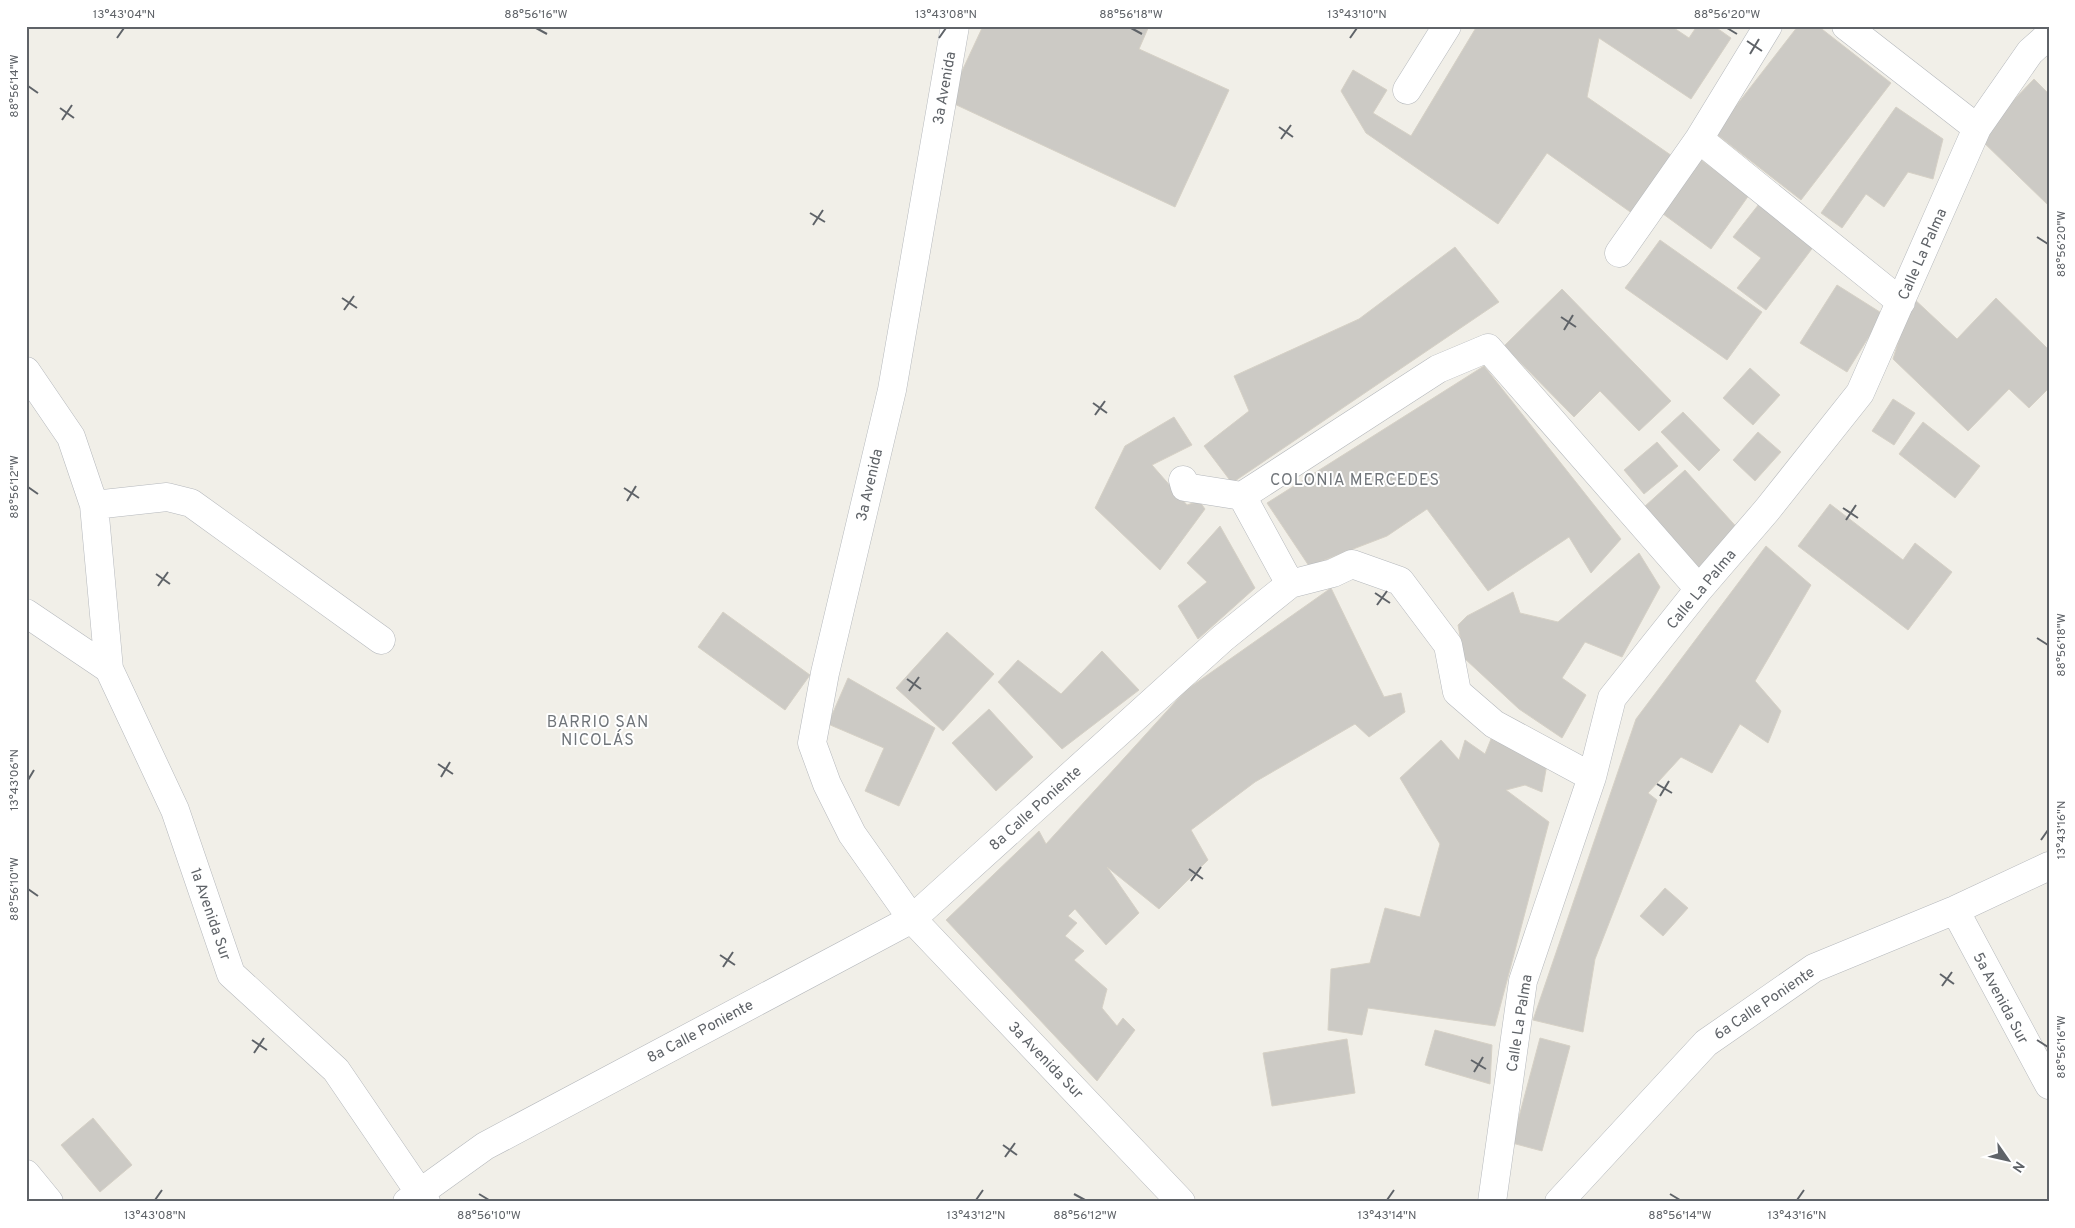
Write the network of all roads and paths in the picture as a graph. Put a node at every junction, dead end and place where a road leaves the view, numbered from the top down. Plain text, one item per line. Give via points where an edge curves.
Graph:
1 (955, 26) edge
2 (1448, 26) edge
3 (1768, 26) edge
4 (1846, 26) edge
5 (2049, 35) edge
6 (1408, 90) dead end
7 (1977, 128) junction
8 (1699, 139) junction
9 (1619, 254) dead end
10 (1900, 302) junction
11 (26, 370) edge
12 (1183, 480) dead end
13 (1242, 496) junction
14 (94, 505) junction
15 (1290, 584) junction
16 (1699, 588) junction
17 (26, 614) edge
18 (381, 640) dead end
19 (109, 669) junction
20 (1592, 777) junction
21 (2049, 866) edge
22 (1955, 910) junction
23 (912, 919) junction
24 (2049, 1085) edge
25 (26, 1174) edge
26 (417, 1199) edge
27 (49, 1202) edge
28 (1181, 1202) edge
29 (1492, 1202) edge
30 (1559, 1202) edge

1 - 23 street, 3a Avenida via 892,390 825,673 812,743 852,834
2 - 6 street
3 - 8 street
4 - 7 street
5 - 7 street, Calle La Palma via 2030,52
7 - 10 street, Calle La Palma
8 - 9 street
8 - 10 street
10 - 16 street, Calle La Palma via 1860,393 1767,510
11 - 14 street via 71,438
12 - 13 street via 1185,486
13 - 15 street
13 - 16 street via 1438,369 1488,348
14 - 18 street via 167,497 191,503
14 - 19 street
15 - 20 street, 8a Calle Poniente via 1333,573 1352,564 1400,581 1448,645 1457,692 1494,724
15 - 23 street, 8a Calle Poniente via 1223,638
16 - 20 street, Calle La Palma via 1612,698
17 - 19 street
19 - 26 street, 1a Avenida Sur via 175,810 232,974 336,1070
20 - 29 street, Calle La Palma via 1523,981
21 - 22 street, 6a Calle Poniente
22 - 24 street, 5a Avenida Sur
22 - 30 street, 6a Calle Poniente via 1814,968 1706,1043
23 - 26 street, 8a Calle Poniente via 485,1146
23 - 28 street, 3a Avenida Sur
25 - 27 street

